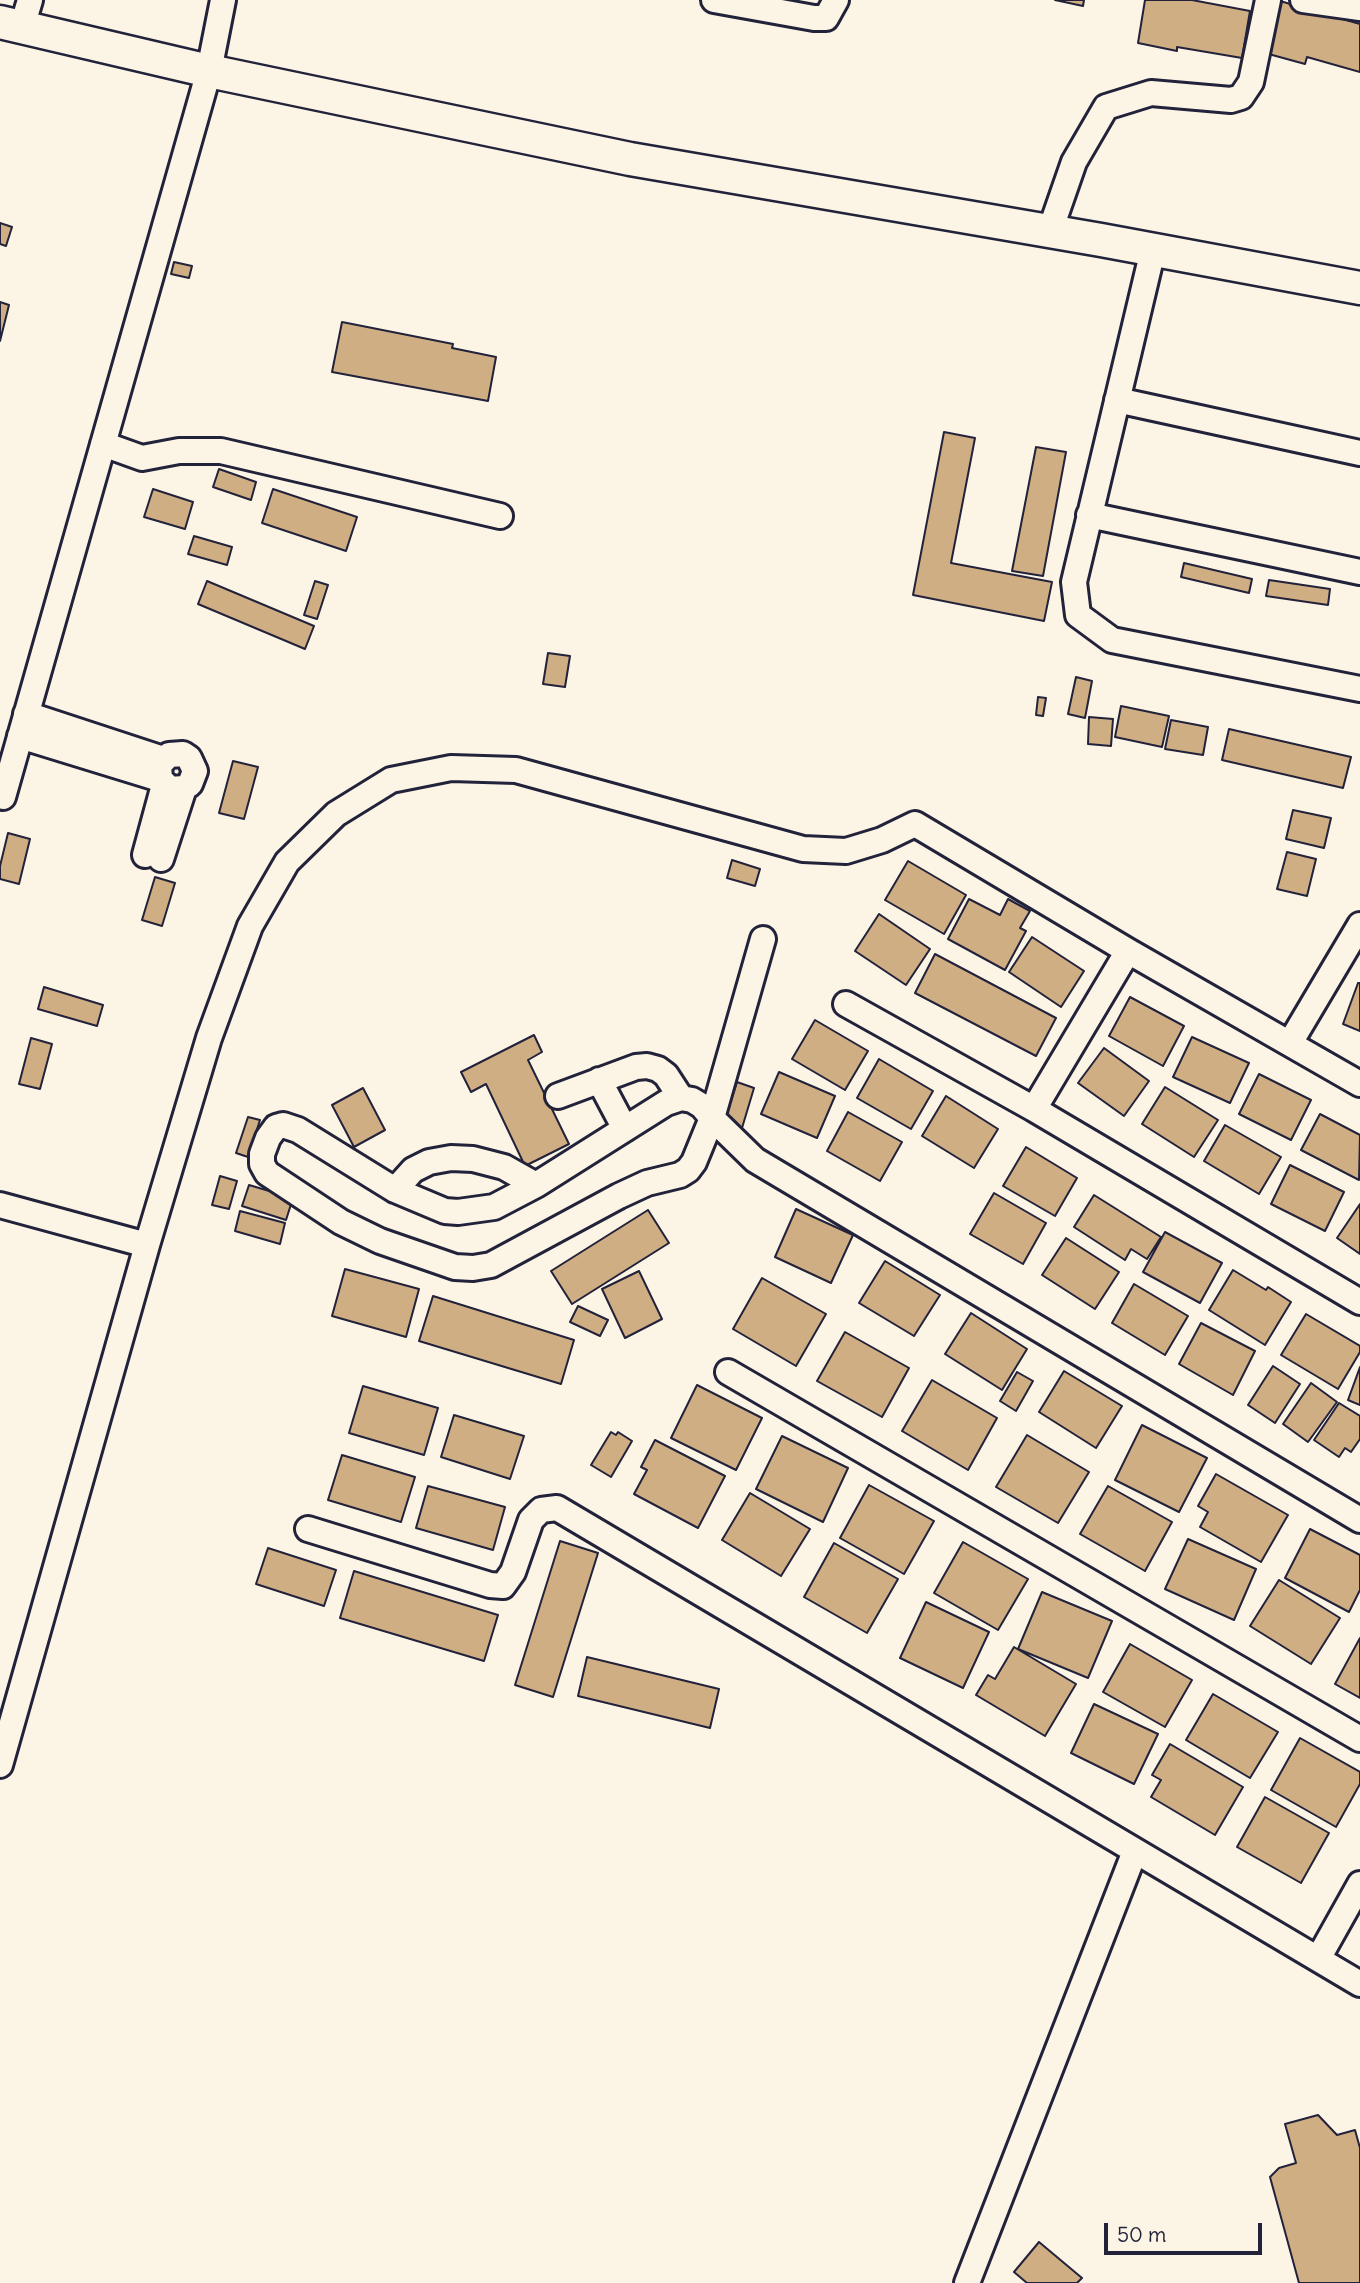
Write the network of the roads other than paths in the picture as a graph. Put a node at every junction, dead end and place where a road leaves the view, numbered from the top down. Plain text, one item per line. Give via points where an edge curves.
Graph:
1 (223, 0) edge
2 (714, 0) edge
3 (836, 0) edge
4 (1268, 0) edge
5 (1303, 0) edge
6 (1360, 8) edge
7 (17, 17) edge
8 (209, 71) junction
9 (1050, 231) junction
10 (1153, 250) junction
11 (1360, 288) edge
12 (1116, 400) junction
13 (103, 444) junction
14 (1360, 453) edge
15 (1089, 515) junction
16 (500, 516) dead end
17 (1360, 572) edge
18 (1360, 690) edge
19 (23, 725) junction
20 (3, 797) dead end
21 (153, 857) dead end
22 (1360, 925) edge
23 (763, 939) dead end
24 (1128, 951) junction
25 (846, 1004) dead end
26 (1290, 1043) junction
27 (599, 1080) junction
28 (1360, 1084) edge
29 (558, 1096) dead end
30 (681, 1098) junction
31 (1034, 1109) junction
32 (712, 1118) junction
33 (625, 1129) junction
34 (536, 1185) junction
35 (395, 1190) junction
36 (0, 1205) edge
37 (147, 1245) junction
38 (1360, 1302) edge
39 (728, 1372) dead end
40 (1360, 1520) edge
41 (308, 1529) dead end
42 (1360, 1739) edge
43 (0, 1765) edge
44 (1135, 1851) junction
45 (1360, 1884) edge
46 (1318, 1959) junction
47 (1360, 1983) edge
48 (967, 2283) edge

1 - 8 street
2 - 3 street via 814,18 827,18
4 - 9 street via 1251,82 1241,97 1152,93 1106,107 1074,162
5 - 6 street
7 - 8 main road
8 - 9 main road via 630,159
8 - 13 street
9 - 10 main road
10 - 11 main road
10 - 12 street
12 - 14 street
12 - 15 street
13 - 16 street via 142,458 221,450
13 - 19 street
15 - 17 street
15 - 18 street via 1074,582 1078,615 1112,640
19 - 20 street
19 - 21 street via 168,778
22 - 26 street
23 - 32 street
24 - 26 street
24 - 31 street
24 - 37 street via 915,824 846,851 803,849 516,770 451,768 391,780 336,814 287,862 250,926 209,1038
25 - 31 street
26 - 28 street
27 - 29 street
27 - 30 street via 647,1066 666,1075
27 - 33 street
30 - 32 street via 702,1106
30 - 33 street
31 - 38 street
32 - 35 street via 694,1161 680,1175 647,1183 491,1265 473,1268 455,1267 380,1241 341,1222 267,1173 262,1154 268,1138 283,1125
32 - 40 street via 755,1160
33 - 34 street
34 - 35 street via 494,1207 458,1212
34 - 35 street via 505,1167 451,1158 429,1161 413,1170
36 - 37 street
37 - 43 street
39 - 42 street
41 - 44 street via 503,1586 513,1572 531,1520 541,1510 557,1508
44 - 46 street
44 - 48 street
45 - 46 street
46 - 47 street

